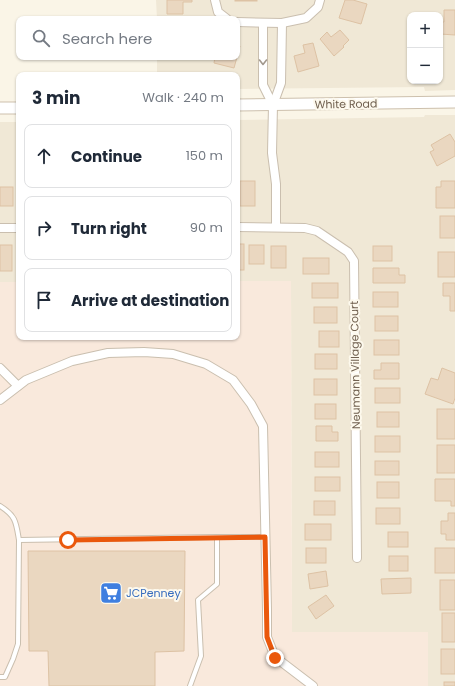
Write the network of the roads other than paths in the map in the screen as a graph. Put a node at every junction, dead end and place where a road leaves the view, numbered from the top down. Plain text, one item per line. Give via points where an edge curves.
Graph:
1 (215, 0) edge
2 (320, 0) edge
3 (223, 16) edge
4 (240, 22) edge
5 (263, 23) junction
6 (282, 23) junction
7 (455, 102) edge
8 (273, 104) junction
9 (240, 105) edge
10 (0, 108) edge
11 (16, 108) edge
12 (240, 227) edge
13 (276, 227) junction
14 (0, 228) edge
15 (16, 228) edge
16 (0, 368) edge
17 (18, 386) junction
18 (1, 398) edge
19 (0, 506) edge
20 (217, 537) junction
21 (265, 537) junction
22 (19, 540) junction
23 (357, 558) dead end
24 (0, 677) edge
25 (190, 686) edge
26 (313, 686) edge

1 - 3 street via 218,12
2 - 6 street via 318,7 306,18
4 - 5 street
5 - 6 street
5 -> 8 street via 263,85
6 - 8 street via 281,82
7 - 8 street, White Road
8 - 9 street, White Road
8 - 13 street via 272,153 276,184
10 - 11 street
12 - 13 street, Neumann Village Court
13 - 23 street, Neumann Village Court via 317,231 348,252 354,261
14 - 15 street
16 - 17 street
17 - 18 street
17 - 21 street via 26,380 72,361 108,353 174,354 212,367 233,380 263,426
19 - 22 lane via 12,515 17,524
20 - 21 lane
20 - 22 lane
20 - 25 lane via 217,584 198,600 200,656
21 - 26 street via 267,637 275,658
22 - 24 lane via 18,644 5,677

